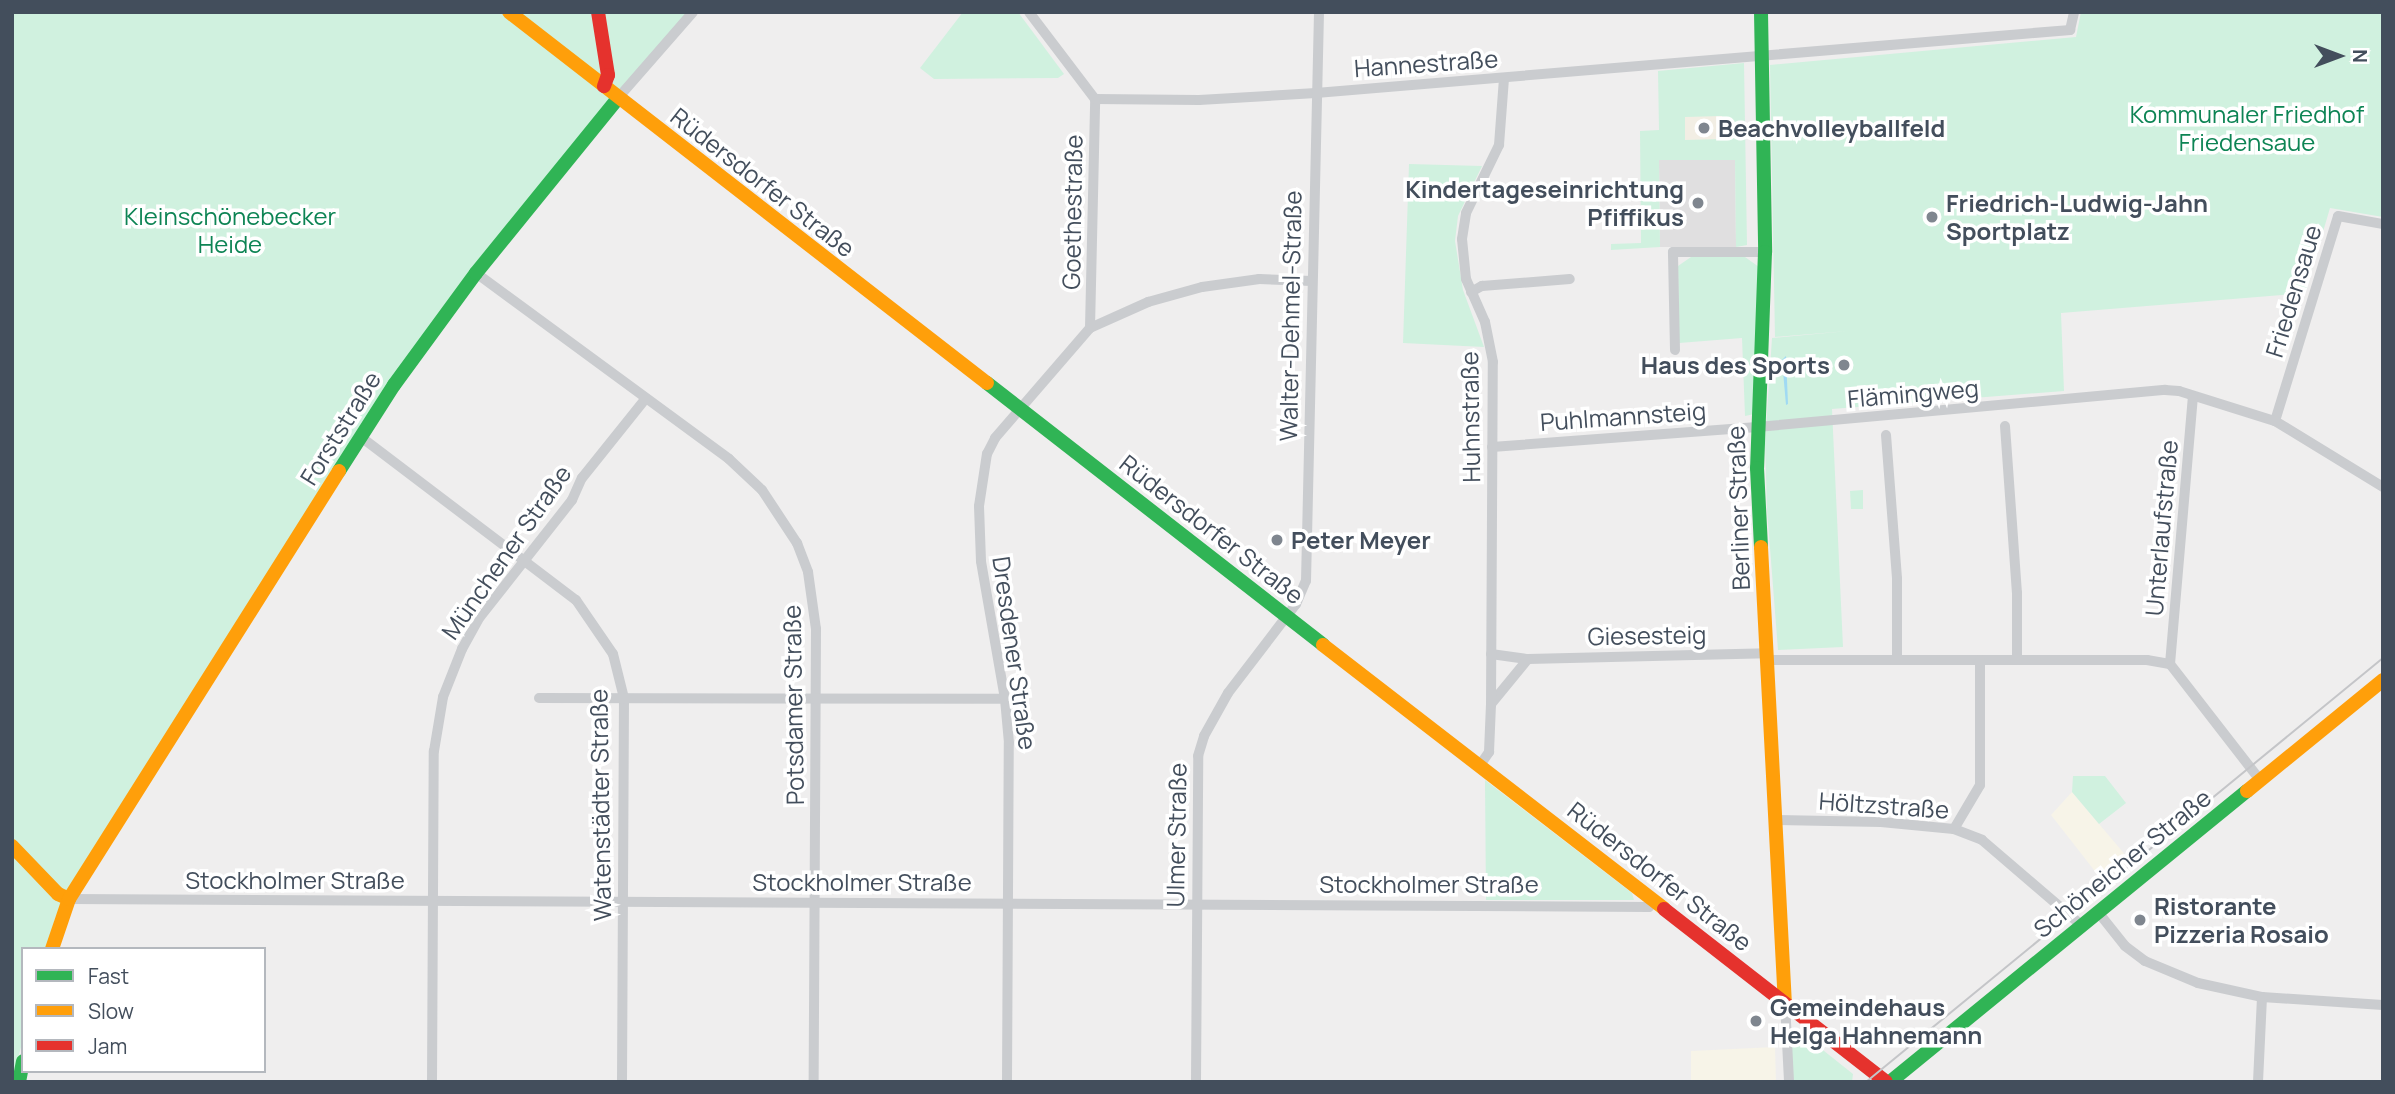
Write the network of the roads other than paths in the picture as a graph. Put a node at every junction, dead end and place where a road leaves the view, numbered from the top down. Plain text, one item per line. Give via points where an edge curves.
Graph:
1 (509, 12) edge
2 (598, 12) edge
3 (693, 12) edge
4 (1029, 12) edge
5 (1319, 12) edge
6 (1760, 12) edge
7 (2074, 12) edge
8 (1760, 56) junction
9 (1504, 78) junction
10 (604, 86) junction
11 (1316, 93) junction
12 (618, 97) junction
13 (1096, 99) junction
14 (2383, 224) edge
15 (1765, 253) junction
16 (476, 273) junction
17 (1570, 279) dead end
18 (1312, 281) junction
19 (1471, 292) junction
20 (1090, 328) junction
21 (1675, 350) dead end
22 (2193, 396) junction
23 (646, 398) junction
24 (1019, 408) junction
25 (2275, 421) junction
26 (2005, 426) dead end
27 (1757, 427) junction
28 (1886, 435) dead end
29 (361, 437) junction
30 (1492, 447) junction
31 (2383, 487) edge
32 (523, 561) junction
33 (1287, 616) junction
34 (1491, 654) junction
35 (1767, 656) junction
36 (1528, 659) junction
37 (1897, 660) junction
38 (1980, 660) junction
39 (2017, 660) junction
40 (2170, 664) junction
41 (2383, 680) edge
42 (538, 698) dead end
43 (624, 698) junction
44 (817, 699) junction
45 (1005, 699) junction
46 (1490, 705) junction
47 (1480, 765) junction
48 (2260, 780) junction
49 (1776, 820) junction
50 (1954, 829) junction
51 (12, 846) edge
52 (69, 899) junction
53 (433, 901) junction
54 (1653, 901) junction
55 (815, 902) junction
56 (623, 903) junction
57 (1007, 904) junction
58 (1196, 905) junction
59 (2098, 912) junction
60 (2081, 925) junction
61 (53, 947) edge
62 (2262, 997) junction
63 (1785, 1002) junction
64 (2383, 1006) edge
65 (432, 1082) edge
66 (622, 1082) edge
67 (814, 1082) edge
68 (1007, 1082) edge
69 (1196, 1082) edge
70 (1789, 1082) edge
71 (1888, 1082) edge
72 (2258, 1082) edge

1 - 10 street, Rüdersdorfer Straße
2 - 10 street via 608,75
3 - 12 street, Forststraße
4 - 13 street, Goethestraße
5 - 11 street, Walter-Dehmel-Straße
6 - 8 street, Berliner Straße
7 - 8 street, Hannestraße via 2070,30
8 - 9 street, Hannestraße
8 - 15 street, Berliner Straße
9 - 11 street, Hannestraße
9 - 19 street, Huhnstraße via 1499,145 1474,194 1464,227 1462,252
10 - 12 street, Rüdersdorfer Straße
11 - 13 street, Hannestraße via 1199,100
11 - 18 street, Walter-Dehmel-Straße
12 - 16 street, Forststraße
12 - 24 street, Rüdersdorfer Straße
13 - 20 street, Goethestraße
14 - 25 street, Friedensaue via 2338,216
15 - 21 street via 1673,253
15 - 27 street, Berliner Straße
16 - 23 street, Potsdamer Straße
16 - 29 street, Forststraße
17 - 19 street via 1482,286
18 - 20 street via 1259,279 1202,287 1148,302
18 - 33 street, Walter-Dehmel-Straße via 1306,581
19 - 30 street, Huhnstraße via 1492,349
20 - 24 street
22 - 25 street, Flämingweg
22 - 27 street, Flämingweg via 2165,390
22 - 40 street, Unterlaufstraße
23 - 32 street, Münchener Straße
23 - 44 street, Potsdamer Straße via 729,459 762,490 786,524 808,572 814,603
24 - 33 street, Rüdersdorfer Straße
24 - 45 street, Dresdener Straße via 987,454 979,506 981,561
25 - 31 street, Flämingweg
26 - 39 street
27 - 30 street, Puhlmannsteig
27 - 35 street, Berliner Straße
28 - 37 street via 1897,579
29 - 32 street, Watenstädter Straße
29 - 52 street, Forststraße
30 - 34 street, Huhnstraße
32 - 43 street, Watenstädter Straße via 576,600 588,615 613,654
32 - 53 street, Münchener Straße via 468,638 443,697 434,751
33 - 47 street, Rüdersdorfer Straße
33 - 58 street, Ulmer Straße via 1228,693 1201,746
34 - 36 street, Giesesteig
34 - 46 street, Huhnstraße
35 - 36 street, Giesesteig
35 - 37 street, Giesesteig
35 - 49 street, Berliner Straße
36 - 46 street
37 - 38 street, Giesesteig
38 - 39 street, Giesesteig
38 - 50 street via 1980,785
39 - 40 street, Giesesteig
40 - 48 street
41 - 48 street, Schöneicher Straße
42 - 43 street
43 - 44 street
43 - 56 street, Watenstädter Straße
44 - 45 street
44 - 55 street, Potsdamer Straße
45 - 57 street, Dresdener Straße via 1009,743
46 - 47 street, Huhnstraße via 1489,752
47 - 54 street, Rüdersdorfer Straße
48 - 59 street, Schöneicher Straße
49 - 50 street, Höltzstraße
49 - 63 street, Berliner Straße
50 - 60 street, Höltzstraße via 1982,840
51 - 52 street via 58,894
52 - 53 street, Stockholmer Straße
52 - 61 street, Forststraße
53 - 56 street, Stockholmer Straße
53 - 65 street, Münchener Straße
54 - 58 street, Stockholmer Straße via 1648,907
54 - 63 street, Rüdersdorfer Straße
55 - 56 street, Stockholmer Straße
55 - 57 street, Stockholmer Straße
55 - 67 street, Potsdamer Straße
56 - 66 street, Watenstädter Straße
57 - 58 street, Stockholmer Straße
57 - 68 street, Dresdener Straße
58 - 69 street, Ulmer Straße
59 - 60 street, Schöneicher Straße
59 - 62 street via 2125,946 2156,967 2198,983
60 - 71 street, Schöneicher Straße
62 - 64 street
62 - 72 street
63 - 70 street
63 - 71 street, Rüdersdorfer Straße

